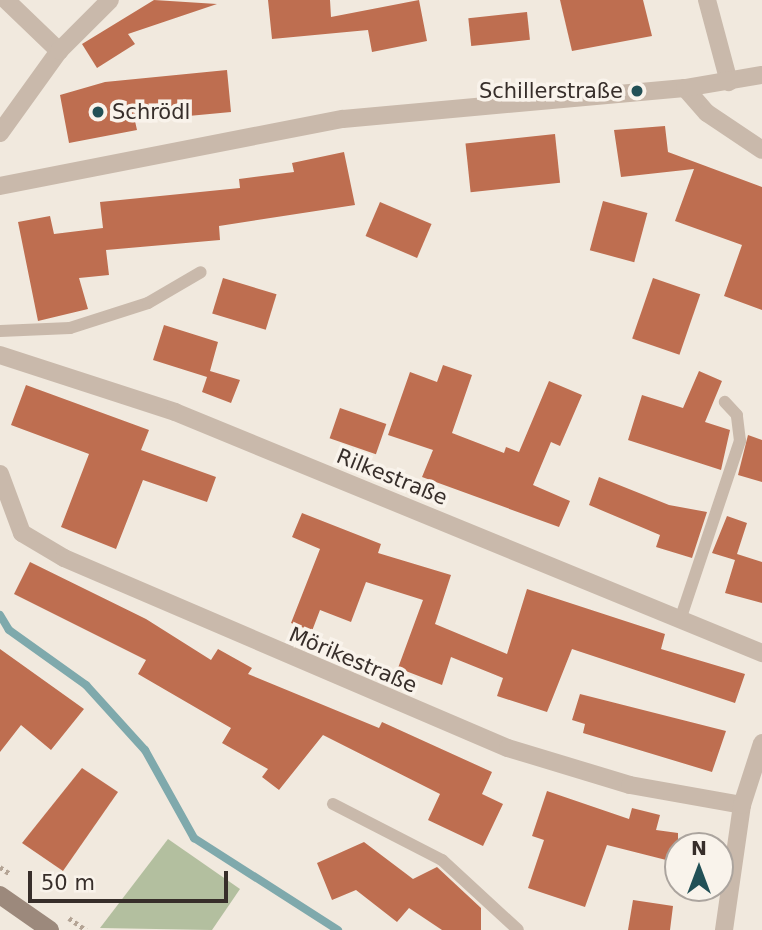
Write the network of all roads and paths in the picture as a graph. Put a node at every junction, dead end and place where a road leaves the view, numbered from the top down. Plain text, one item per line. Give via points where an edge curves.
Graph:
1 (6, 0) edge
2 (110, 0) edge
3 (707, 0) edge
4 (59, 51) junction
5 (762, 75) edge
6 (729, 82) junction
7 (685, 88) junction
8 (0, 133) edge
9 (762, 150) edge
10 (0, 186) edge
11 (201, 272) dead end
12 (0, 331) edge
13 (0, 355) edge
14 (725, 402) dead end
15 (0, 474) edge
16 (680, 620) junction
17 (762, 653) edge
18 (762, 743) edge
19 (333, 804) dead end
20 (742, 805) junction
21 (0, 895) edge
22 (50, 930) edge
23 (518, 930) edge
24 (724, 930) edge

1 - 4 street
2 - 4 street
3 - 6 street
4 - 8 street
5 - 6 street
6 - 7 street
7 - 9 street via 707,113
7 - 10 street via 343,119
11 - 12 lane via 148,303 70,328
13 - 16 street, Rilkestraße via 175,412
14 - 16 lane via 737,415 740,441
15 - 20 street, Mörikestraße via 22,533 64,558 508,748 630,785
16 - 17 street, Rilkestraße
18 - 20 street
19 - 23 lane via 442,860
20 - 24 street
21 - 22 main road

